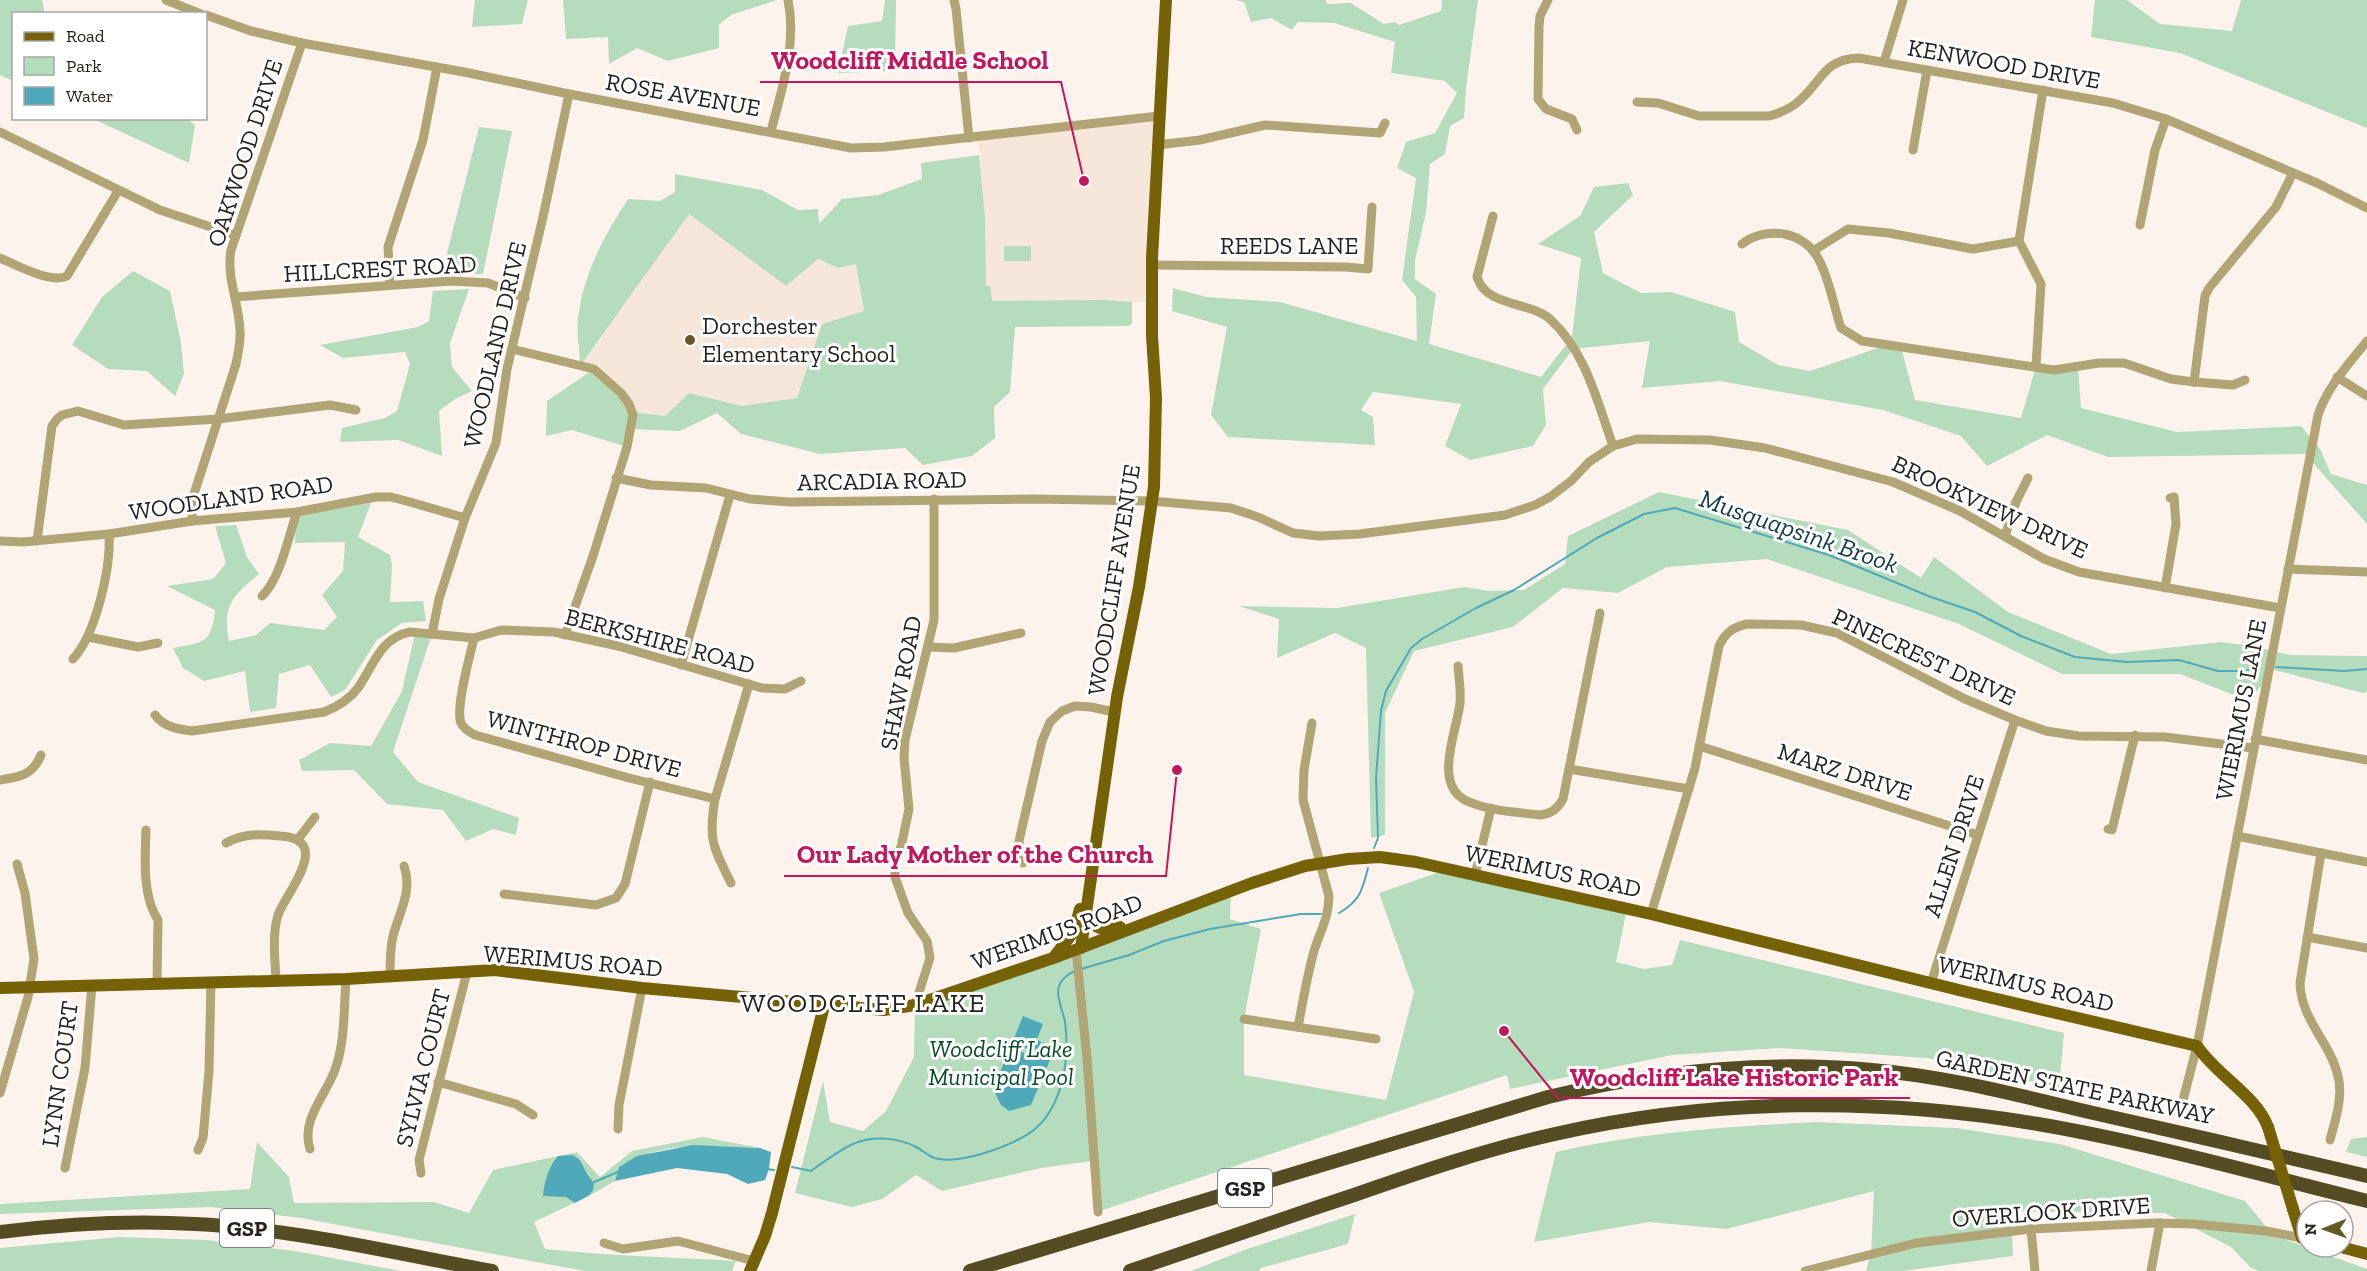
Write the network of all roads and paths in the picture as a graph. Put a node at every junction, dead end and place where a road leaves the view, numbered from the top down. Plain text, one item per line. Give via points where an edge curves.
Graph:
1 (166, 0) edge
2 (788, 0) edge
3 (954, 0) edge
4 (1166, 0) edge
5 (1548, 0) edge
6 (1903, 0) edge
7 (196, 12) edge
8 (207, 15) edge
9 (302, 43) junction
10 (1884, 62) junction
11 (437, 67) junction
12 (1927, 70) junction
13 (2043, 90) junction
14 (569, 94) junction
15 (1637, 102) dead end
16 (1159, 116) junction
17 (2166, 118) junction
18 (1385, 123) dead end
19 (1577, 130) dead end
20 (771, 131) junction
21 (0, 132) edge
22 (969, 138) junction
23 (1157, 145) junction
24 (1913, 150) dead end
25 (2293, 173) junction
26 (118, 191) junction
27 (1372, 207) dead end
28 (2367, 208) edge
29 (1493, 216) dead end
30 (2140, 225) dead end
31 (236, 236) junction
32 (2019, 241) junction
33 (1742, 244) dead end
34 (1813, 251) junction
35 (0, 258) edge
36 (1152, 265) junction
37 (390, 285) junction
38 (235, 297) junction
39 (525, 298) junction
40 (2367, 341) edge
41 (512, 349) junction
42 (2036, 366) junction
43 (2337, 378) junction
44 (2245, 380) dead end
45 (2194, 382) junction
46 (2367, 396) edge
47 (356, 410) dead end
48 (218, 419) junction
49 (1613, 446) junction
50 (616, 478) junction
51 (2028, 478) dead end
52 (730, 495) junction
53 (2170, 498) dead end
54 (934, 500) junction
55 (1151, 501) junction
56 (297, 512) junction
57 (465, 518) junction
58 (192, 520) junction
59 (109, 534) junction
60 (2005, 536) junction
61 (0, 541) edge
62 (38, 541) junction
63 (2288, 569) junction
64 (2367, 572) edge
65 (2165, 588) junction
66 (262, 596) dead end
67 (2280, 608) junction
68 (1600, 613) dead end
69 (1021, 633) dead end
70 (432, 634) junction
71 (565, 635) junction
72 (88, 637) junction
73 (474, 638) junction
74 (158, 643) dead end
75 (929, 647) junction
76 (74, 659) dead end
77 (681, 665) junction
78 (1458, 666) dead end
79 (801, 681) dead end
80 (749, 684) junction
81 (1114, 712) junction
82 (155, 715) dead end
83 (2015, 720) junction
84 (1312, 723) dead end
85 (2135, 735) junction
86 (2254, 743) junction
87 (1700, 746) junction
88 (41, 755) dead end
89 (2367, 760) edge
90 (1569, 769) junction
91 (0, 780) edge
92 (650, 782) junction
93 (1689, 789) junction
94 (716, 799) junction
95 (1491, 808) junction
96 (315, 817) dead end
97 (2108, 829) dead end
98 (146, 830) dead end
99 (1978, 835) junction
100 (2237, 836) junction
101 (298, 839) junction
102 (226, 843) dead end
103 (2321, 853) junction
104 (2367, 862) edge
105 (1023, 863) dead end
106 (1320, 863) junction
107 (17, 864) dead end
108 (404, 866) dead end
109 (1475, 874) junction
110 (731, 883) dead end
111 (504, 894) dead end
112 (1089, 895) junction
113 (1086, 912) junction
114 (1651, 914) junction
115 (1144, 922) junction
116 (2307, 937) junction
117 (2367, 948) edge
118 (1079, 949) junction
119 (1053, 958) junction
120 (467, 972) junction
121 (390, 975) junction
122 (346, 979) junction
123 (276, 980) junction
124 (211, 982) junction
125 (1931, 983) junction
126 (157, 984) junction
127 (92, 985) junction
128 (31, 987) junction
129 (0, 988) edge
130 (642, 988) junction
131 (915, 1005) junction
132 (824, 1006) junction
133 (1244, 1019) dead end
134 (1298, 1027) junction
135 (1376, 1039) dead end
136 (2198, 1046) junction
137 (438, 1082) junction
138 (0, 1093) edge
139 (2184, 1100) dead end
140 (532, 1115) dead end
141 (618, 1129) dead end
142 (2330, 1140) dead end
143 (310, 1149) dead end
144 (198, 1150) dead end
145 (65, 1168) dead end
146 (421, 1173) dead end
147 (2367, 1176) edge
148 (2367, 1202) edge
149 (1098, 1212) dead end
150 (2295, 1212) edge
151 (2160, 1223) junction
152 (2031, 1229) junction
153 (0, 1232) edge
154 (2295, 1237) edge
155 (604, 1243) dead end
156 (752, 1266) edge
157 (492, 1271) edge
158 (970, 1271) edge
159 (1130, 1271) edge
160 (1804, 1271) edge
161 (2035, 1271) edge
162 (2151, 1271) edge

1 - 7 street
2 - 20 street via 792,25
3 - 22 street
4 - 16 main road, WOODCLIFF AVENUE
5 - 19 street via 1540,16 1538,99 1546,109 1572,118
6 - 10 street
8 - 9 street, ROSE AVENUE via 251,32
9 - 11 street, ROSE AVENUE
9 - 31 street, OAKWOOD DRIVE
10 - 12 street, KENWOOD DRIVE
10 - 15 street, KENWOOD DRIVE via 1850,58 1832,64 1798,102 1769,116 1699,116 1658,103
11 - 14 street, ROSE AVENUE
11 - 37 street via 423,140 388,247
12 - 13 street, KENWOOD DRIVE
12 - 24 street
13 - 17 street, KENWOOD DRIVE
13 - 32 street
14 - 20 street, ROSE AVENUE
14 - 39 street, WOODLAND DRIVE
16 - 22 street, ROSE AVENUE
16 - 23 main road, WOODCLIFF AVENUE
17 - 25 street, KENWOOD DRIVE
17 - 30 street via 2155,150
18 - 23 street via 1380,133 1265,125 1200,141
20 - 22 street, ROSE AVENUE via 868,148
21 - 26 street
23 - 36 main road, WOODCLIFF AVENUE
25 - 28 street, KENWOOD DRIVE
25 - 45 street via 2276,207 2205,296
26 - 31 street via 185,220
26 - 35 street via 62,279
27 - 36 street, REEDS LANE via 1368,269
29 - 49 street via 1477,277 1479,285 1498,299 1542,313 1568,338 1582,361
31 - 38 street, OAKWOOD DRIVE via 229,262
32 - 34 street via 1973,249 1889,233 1848,230
32 - 42 street via 2041,284
33 - 34 street via 1750,237 1780,232
34 - 42 street via 1820,261 1841,328 1862,341
36 - 55 main road, WOODCLIFF AVENUE via 1156,429
37 - 38 street, HILLCREST ROAD
37 - 39 street, HILLCREST ROAD via 471,281 488,283
38 - 48 street, OAKWOOD DRIVE via 240,346
39 - 41 street, WOODLAND DRIVE
40 - 43 street, WIERIMUS LANE
41 - 50 street via 594,369 621,393 633,416
41 - 57 street, WOODLAND DRIVE via 496,443
42 - 45 street via 2054,370 2124,363 2171,379
43 - 46 street
43 - 63 street, WIERIMUS LANE via 2318,415
44 - 45 street via 2233,385
47 - 48 street via 330,405
48 - 58 street, OAKWOOD DRIVE via 193,497
48 - 62 street via 124,425 78,411 57,418 52,426
49 - 55 street, ARCADIA ROAD via 1563,488 1519,512 1360,534 1307,536 1231,508
49 - 60 street, BROOKVIEW DRIVE via 1637,439 1679,438 1765,448 1901,484
50 - 52 street, ARCADIA ROAD via 651,485 706,488
50 - 71 street
51 - 60 street
52 - 54 street, ARCADIA ROAD via 790,502
52 - 77 street
53 - 65 street via 2174,497 2176,524
54 - 55 street, ARCADIA ROAD
54 - 75 street, SHAW ROAD via 935,600
55 - 81 main road, WOODCLIFF AVENUE
56 - 57 street, WOODLAND ROAD via 391,497
56 - 58 street, WOODLAND ROAD
56 - 66 street via 275,577
57 - 70 street, WOODLAND DRIVE
58 - 59 street, WOODLAND ROAD
59 - 62 street, WOODLAND ROAD
59 - 72 street via 106,577
60 - 65 street, BROOKVIEW DRIVE via 2069,569
61 - 62 street, WOODLAND ROAD
63 - 64 street
63 - 67 street, WIERIMUS LANE
65 - 67 street, BROOKVIEW DRIVE
67 - 86 street, WIERIMUS LANE
68 - 90 street
69 - 75 street via 954,648
70 - 73 street, BERKSHIRE ROAD
70 - 82 street, BERKSHIRE ROAD via 402,634 388,642 352,695 324,712 192,731 175,729
71 - 73 street, BERKSHIRE ROAD via 501,630
71 - 77 street, BERKSHIRE ROAD
72 - 74 street via 138,648
72 - 76 street
73 - 92 street, WINTHROP DRIVE via 460,706 461,724 466,731
75 - 131 street, SHAW ROAD via 905,740 909,809 894,870 908,913 930,949
77 - 80 street, BERKSHIRE ROAD
78 - 95 street via 1460,702 1448,777 1459,796
79 - 80 street, BERKSHIRE ROAD via 775,690
80 - 94 street
81 - 105 street via 1075,706 1050,722 1019,841
81 - 112 main road, WOODCLIFF AVENUE
83 - 85 street, PINECREST DRIVE via 2062,734
83 - 87 street, PINECREST DRIVE via 1965,699 1837,633 1801,625 1747,624 1732,629 1719,646
83 - 99 street, ALLEN DRIVE
84 - 106 street via 1304,770 1304,800
85 - 86 street, PINECREST DRIVE
85 - 97 street via 2112,830
86 - 89 street, PINECREST DRIVE
86 - 100 street, WIERIMUS LANE
87 - 93 street, PINECREST DRIVE
87 - 99 street, MARZ DRIVE
88 - 91 street via 30,773
90 - 93 street
90 - 95 street via 1563,799 1553,812 1539,815
92 - 94 street, WINTHROP DRIVE
92 - 111 street via 625,884 616,898 596,904
93 - 114 street, PINECREST DRIVE
94 - 110 street via 711,834
95 - 109 street
96 - 101 street
98 - 126 street via 145,874 158,920
99 - 125 street, ALLEN DRIVE
100 - 103 street
100 - 136 street, WIERIMUS LANE
101 - 102 street via 251,834
101 - 123 street via 304,865 278,914 274,937
103 - 104 street
103 - 116 street
106 - 109 main road, WERIMUS ROAD via 1392,858
106 - 115 main road, WERIMUS ROAD
106 - 134 street via 1329,896 1328,917 1310,966
107 - 128 street via 34,959
108 - 121 street via 407,890 393,937
109 - 114 main road, WERIMUS ROAD
112 - 113 main road, WOODCLIFF AVENUE
112 - 119 main road via 1074,931
113 - 115 main road via 1100,930
113 - 118 main road, WOODCLIFF AVENUE
114 - 125 main road, WERIMUS ROAD
115 - 118 main road, WERIMUS ROAD
116 - 117 street
116 - 142 street via 2300,983 2302,1005 2332,1058 2339,1081 2339,1104
118 - 119 main road, WERIMUS ROAD
118 - 149 street via 1077,965
119 - 131 main road, WERIMUS ROAD
120 - 121 main road, WERIMUS ROAD
120 - 130 main road, WERIMUS ROAD via 514,971
120 - 137 street, SYLVIA COURT
121 - 122 main road, WERIMUS ROAD
122 - 123 main road, WERIMUS ROAD
122 - 143 street via 336,1067 311,1120
123 - 124 main road, WERIMUS ROAD
124 - 126 main road, WERIMUS ROAD
124 - 144 street via 203,1138
125 - 136 main road, WERIMUS ROAD
126 - 127 main road, WERIMUS ROAD
127 - 128 main road, WERIMUS ROAD
127 - 145 street, LYNN COURT via 85,1068
128 - 129 main road, WERIMUS ROAD
128 - 138 street
130 - 132 main road, WERIMUS ROAD
130 - 141 street via 619,1105
131 - 132 main road, WERIMUS ROAD via 876,1010
132 - 156 main road via 772,1213
133 - 134 street
134 - 135 street
136 - 139 street, WIERIMUS LANE
136 - 150 main road, bridge via 2210,1064 2261,1112
137 - 140 street via 516,1104
137 - 146 street, SYLVIA COURT via 419,1160
147 - 158 highway, GARDEN STATE PARKWAY / GSP via 1992,1089 1911,1074 1800,1066 1708,1070 1628,1080 1548,1097
148 - 159 highway, GARDEN STATE PARKWAY / GSP via 2115,1140 2006,1119 1875,1107 1755,1108 1635,1119 1516,1144
151 - 152 street, OVERLOOK DRIVE
151 - 154 street, OVERLOOK DRIVE via 2230,1227
151 - 162 street
152 - 160 street, OVERLOOK DRIVE via 1916,1243
152 - 161 street
153 - 157 highway, GSP via 116,1222 197,1224 277,1232
155 - 156 street via 623,1249 678,1242

